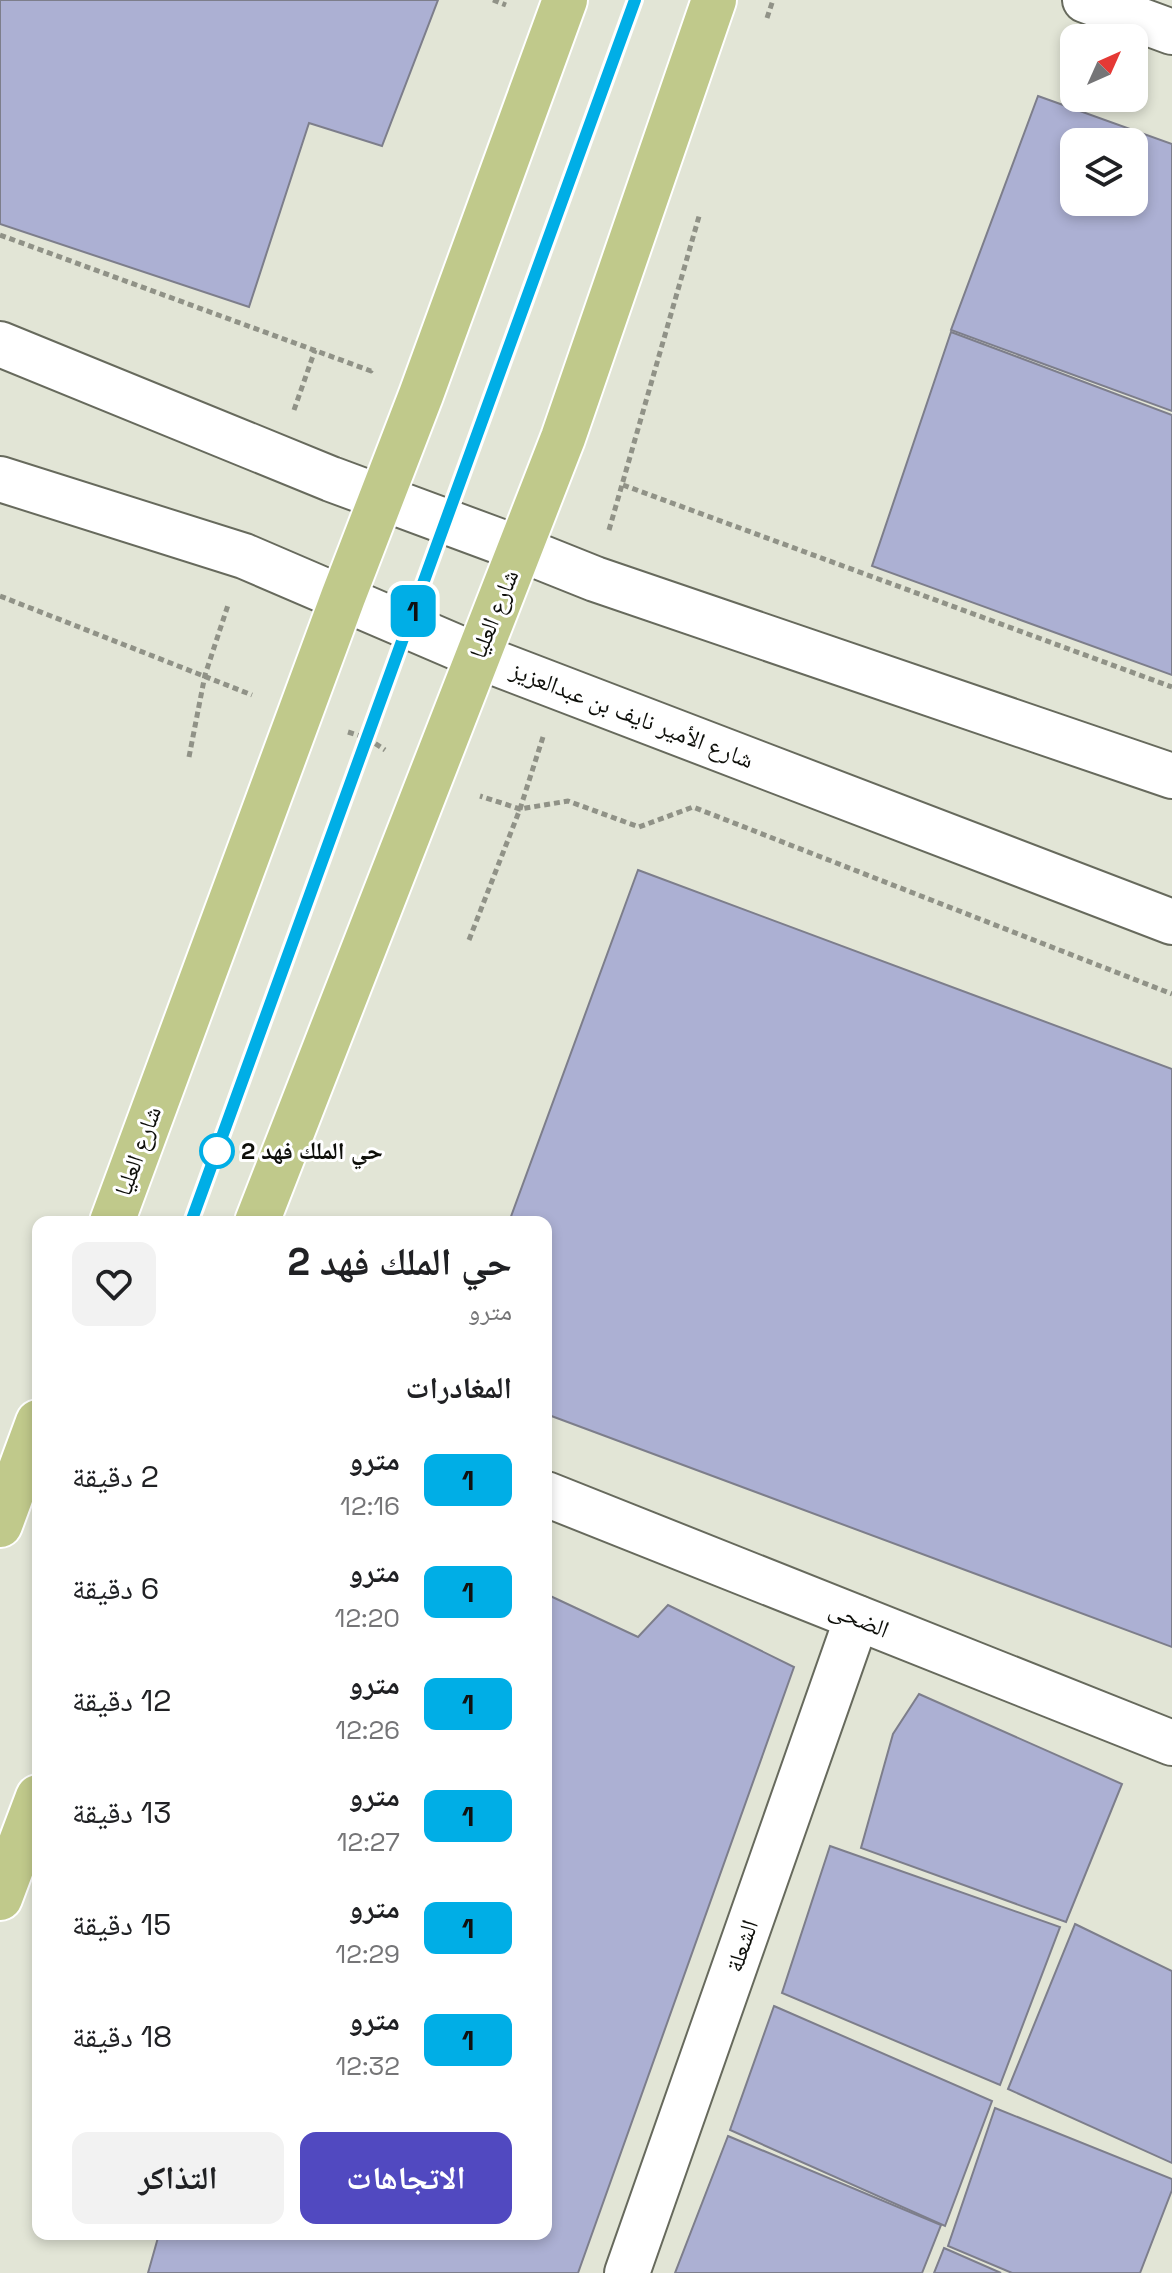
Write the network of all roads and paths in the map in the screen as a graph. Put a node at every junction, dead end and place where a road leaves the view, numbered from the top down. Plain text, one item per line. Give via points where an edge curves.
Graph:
1 (493, 0) edge
2 (565, 0) edge
3 (714, 0) edge
4 (1085, 0) edge
5 (510, 7) dead end
6 (1172, 32) edge
7 (702, 208) dead end
8 (0, 235) edge
9 (0, 344) edge
10 (377, 356) dead end
11 (0, 479) edge
12 (381, 498) junction
13 (520, 549) junction
14 (0, 596) edge
15 (343, 597) junction
16 (477, 656) junction
17 (1172, 687) edge
18 (300, 715) junction
19 (189, 757) dead end
20 (1172, 776) edge
21 (429, 778) junction
22 (520, 809) junction
23 (1172, 922) edge
24 (469, 940) dead end
25 (1172, 994) edge
26 (114, 1216) edge
27 (259, 1216) edge
28 (22, 1448) edge
29 (552, 1496) edge
30 (0, 1525) edge
31 (857, 1618) junction
32 (1172, 1743) edge
33 (32, 1813) edge
34 (0, 1898) edge
35 (627, 2273) edge

1 - 5 path
2 - 12 main road, شارع العليا
3 - 13 main road, شارع العليا
4 - 6 street
7 - 17 path via 623,485
8 - 10 path via 371,371
9 - 12 street
11 - 15 street, شارع الأمير نايف بن عبدالعزيز via 244,556
12 - 13 street
12 - 15 main road, شارع العليا
13 - 16 main road, شارع العليا
13 - 20 street
14 - 19 path via 205,675
15 - 16 street, شارع الأمير نايف بن عبدالعزيز
15 - 18 main road, شارع العليا
16 - 21 main road, شارع العليا
16 - 23 street, شارع الأمير نايف بن عبدالعزيز
18 - 21 path via 367,738
18 - 26 main road, شارع العليا
21 - 22 path
21 - 27 main road, شارع العليا
22 - 24 path
22 - 25 path via 568,801 639,827 693,807
28 - 30 main road
29 - 31 street, الضحى
31 - 32 street, الضحى
31 - 35 street, الشعلة
33 - 34 main road

